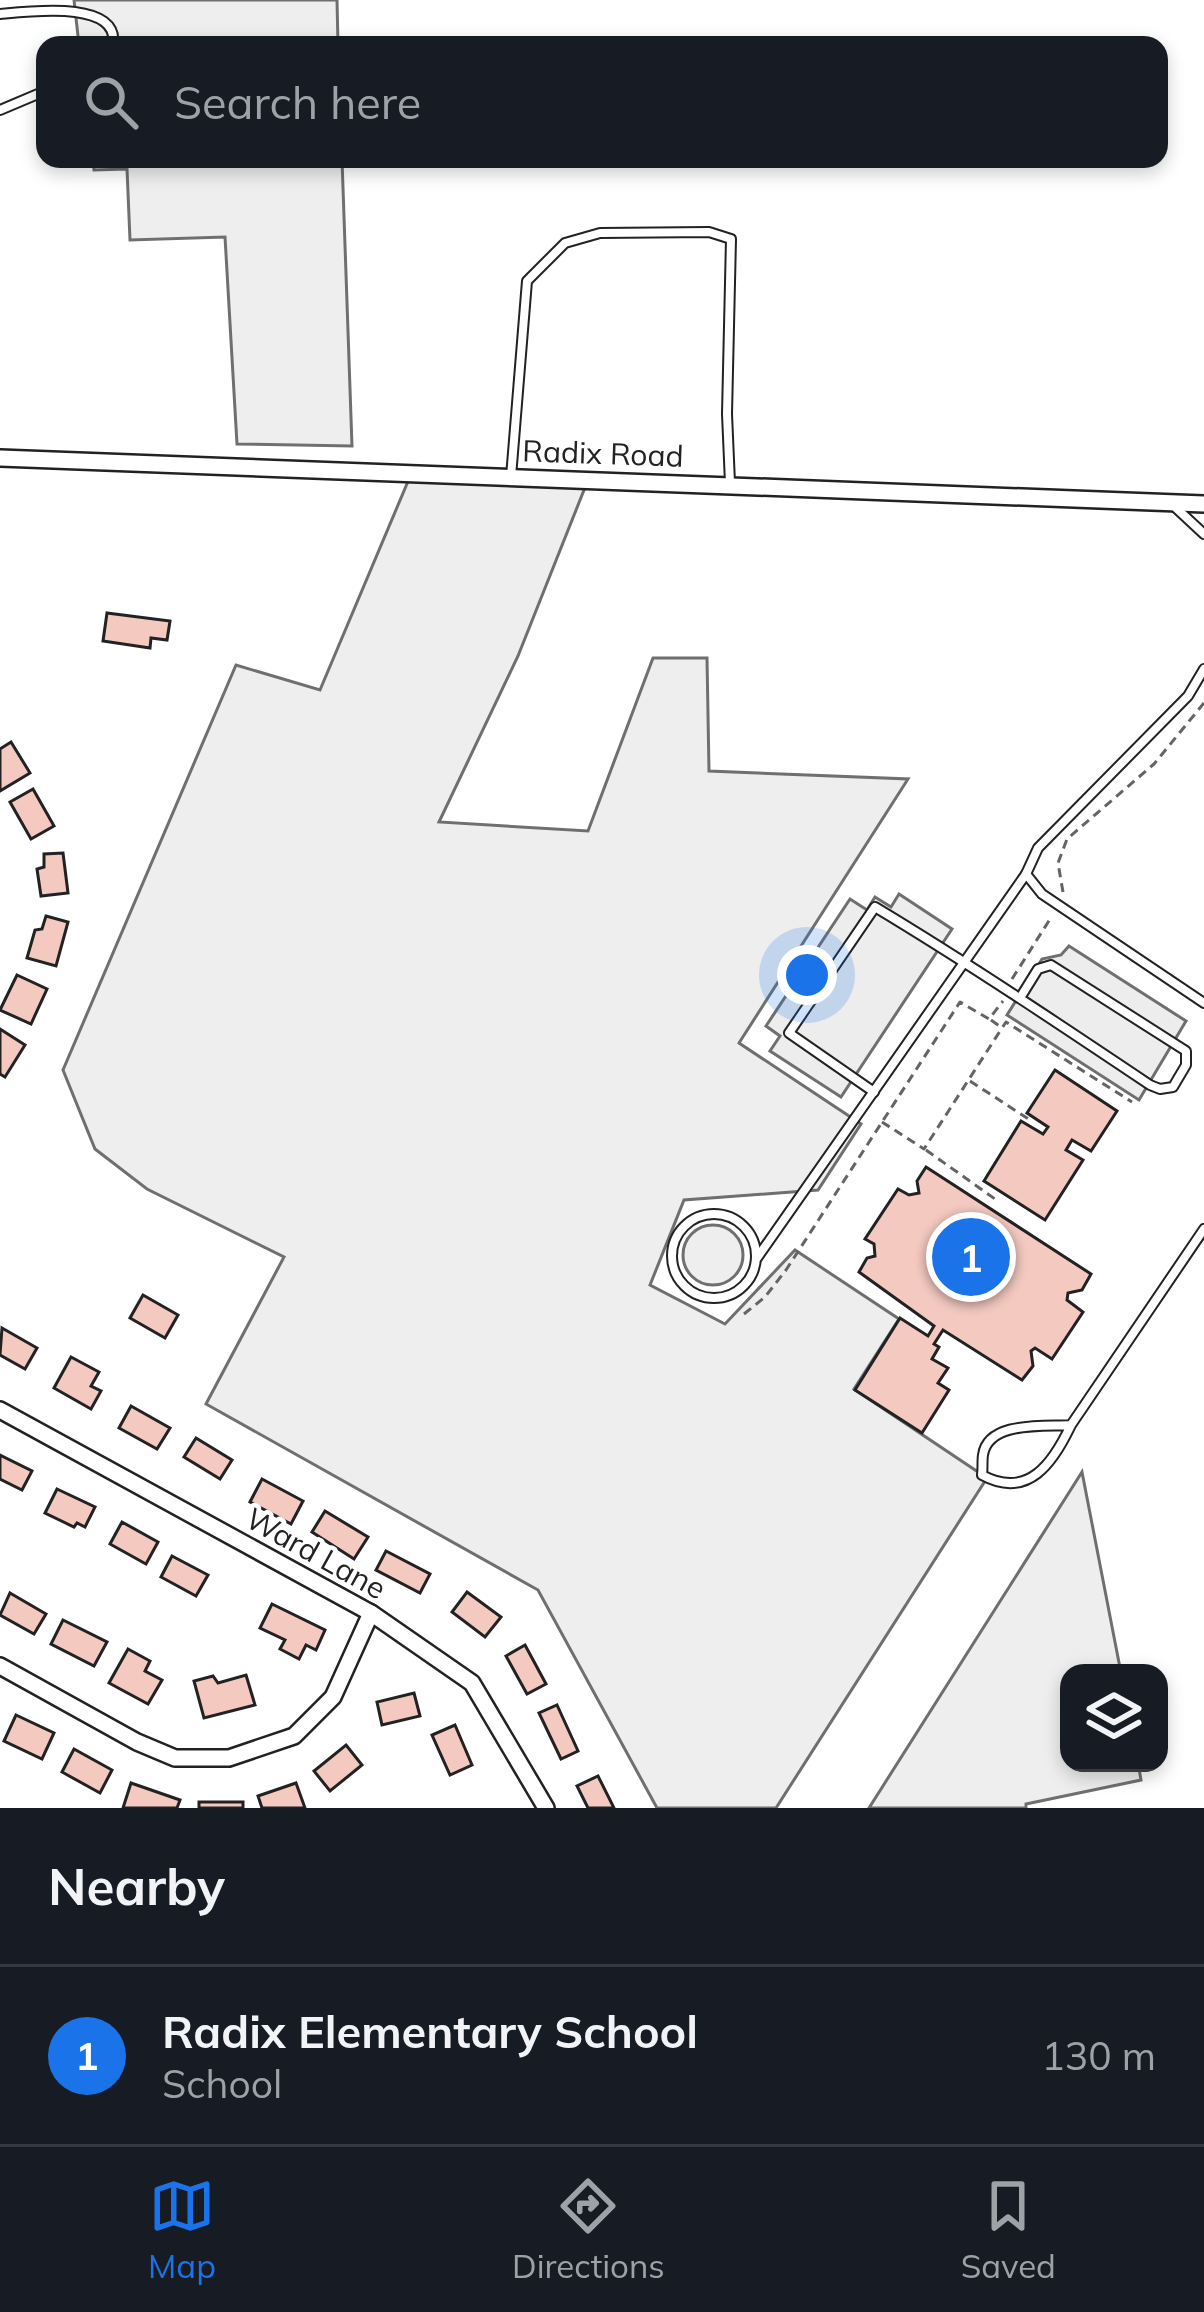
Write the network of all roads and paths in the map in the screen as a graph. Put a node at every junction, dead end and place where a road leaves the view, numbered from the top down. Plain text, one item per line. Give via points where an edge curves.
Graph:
1 (0, 14) edge
2 (115, 36) edge
3 (36, 95) edge
4 (0, 110) edge
5 (0, 458) edge
6 (511, 477) junction
7 (730, 485) junction
8 (1169, 502) junction
9 (1204, 504) edge
10 (1204, 534) edge
11 (1204, 669) edge
12 (1204, 703) edge
13 (1025, 874) junction
14 (1058, 905) junction
15 (965, 962) junction
16 (1011, 981) dead end
17 (1020, 998) junction
18 (1004, 999) dead end
19 (1204, 1004) edge
20 (989, 1019) junction
21 (1002, 1028) junction
22 (969, 1080) junction
23 (874, 1091) junction
24 (1132, 1102) dead end
25 (1030, 1120) dead end
26 (882, 1121) junction
27 (925, 1149) junction
28 (995, 1199) dead end
29 (1204, 1228) edge
30 (757, 1258) junction
31 (744, 1314) dead end
32 (0, 1410) edge
33 (1071, 1425) junction
34 (371, 1613) junction
35 (0, 1666) edge
36 (546, 1808) edge

1 - 2 lane via 95,10
3 - 4 lane
5 - 6 street, Radix Road
6 - 7 street, Radix Road
6 - 7 lane via 527,281 565,243 600,233 709,232 731,239
7 - 8 street, Radix Road
8 - 9 street, Radix Road
8 - 10 lane
11 - 13 lane via 1188,696 1038,848
12 - 14 path via 1154,764 1067,839 1058,858
13 - 14 lane
13 - 15 lane
14 - 16 path
14 - 19 lane
15 - 17 lane
15 - 23 lane
15 - 23 lane via 875,907 789,1033
17 - 17 lane via 1160,1089 1173,1087 1186,1066 1186,1052 1051,965 1038,969
18 - 20 path
20 - 21 path
20 - 26 path via 960,1002
21 - 22 path
21 - 24 path via 1006,1022
22 - 25 path
22 - 27 path
23 - 30 lane
26 - 27 path
26 - 31 path via 778,1282
27 - 28 path
29 - 33 lane
30 - 30 lane via 750,1279 732,1294 708,1298 686,1288 673,1268 673,1244 686,1223 732,1216 750,1232
32 - 34 street, Ward Lane
33 - 33 lane via 1002,1432 990,1439 982,1474 1017,1484 1039,1472
34 - 35 street via 333,1697 294,1736 229,1758 175,1758
34 - 36 street, Ward Lane via 472,1682

